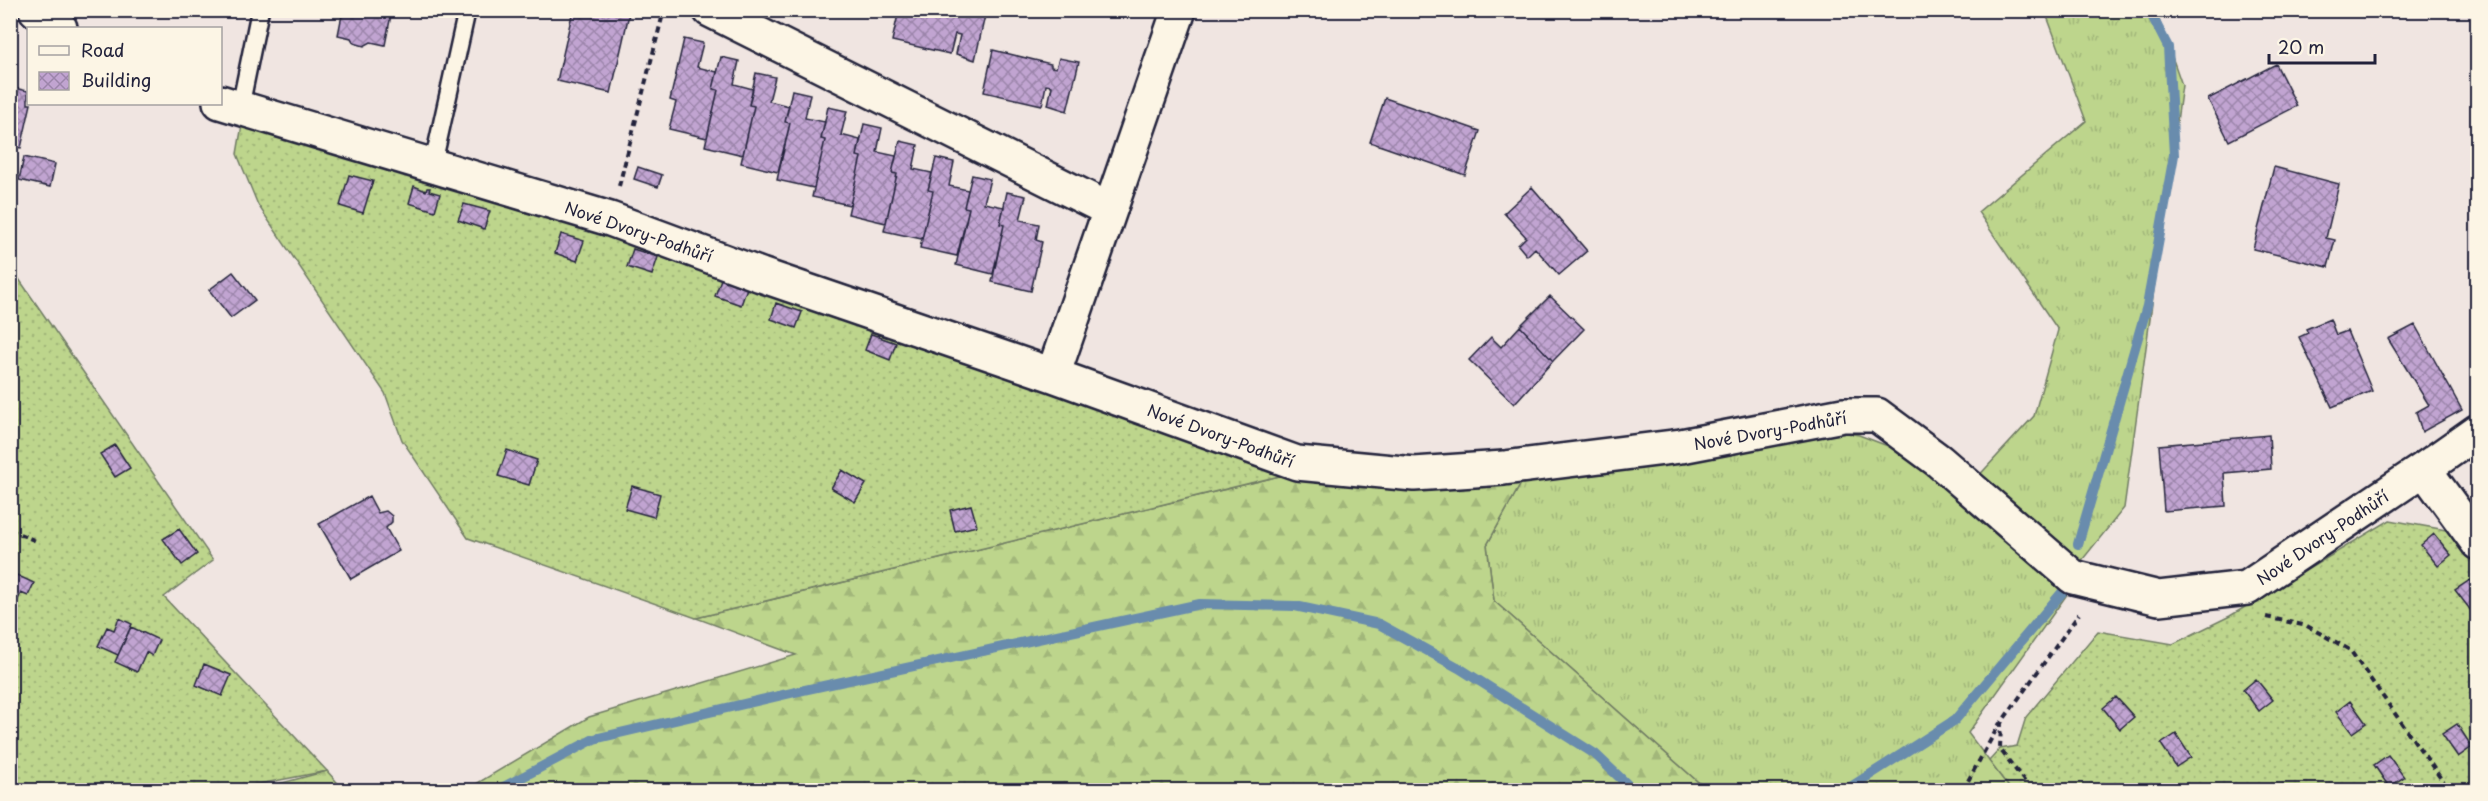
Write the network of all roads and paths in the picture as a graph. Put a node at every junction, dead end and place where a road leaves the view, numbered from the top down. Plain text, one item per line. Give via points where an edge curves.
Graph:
1 (36, 10) edge
2 (260, 10) edge
3 (466, 10) edge
4 (664, 10) edge
5 (710, 10) edge
6 (1179, 10) edge
7 (59, 27) edge
8 (230, 105) edge
9 (433, 164) junction
10 (1110, 210) junction
11 (610, 219) junction
12 (1053, 375) junction
13 (2478, 431) edge
14 (2424, 470) junction
15 (10, 530) edge
16 (36, 541) dead end
17 (2478, 543) edge
18 (2100, 584) junction
19 (2262, 616) dead end
20 (2001, 723) junction
21 (1963, 790) edge
22 (2031, 790) edge
23 (2449, 790) edge

1 - 7 street
2 - 8 lane
3 - 9 lane
4 - 11 path
5 - 10 street
6 - 10 street
8 - 9 street, Nové Dvory-Podhůří
9 - 11 street, Nové Dvory-Podhůří
10 - 12 street
11 - 12 street, Nové Dvory-Podhůří
12 - 18 street, Nové Dvory-Podhůří via 1297,463 1414,474 1504,468 1681,446 1843,415 1877,416 1939,460 2073,577
13 - 14 street, Nové Dvory-Podhůří
14 - 17 street
14 - 18 street, Nové Dvory-Podhůří via 2247,588 2159,598
15 - 16 path
18 - 20 path
19 - 23 path via 2307,626 2350,650
20 - 21 path
20 - 22 path via 2000,749

